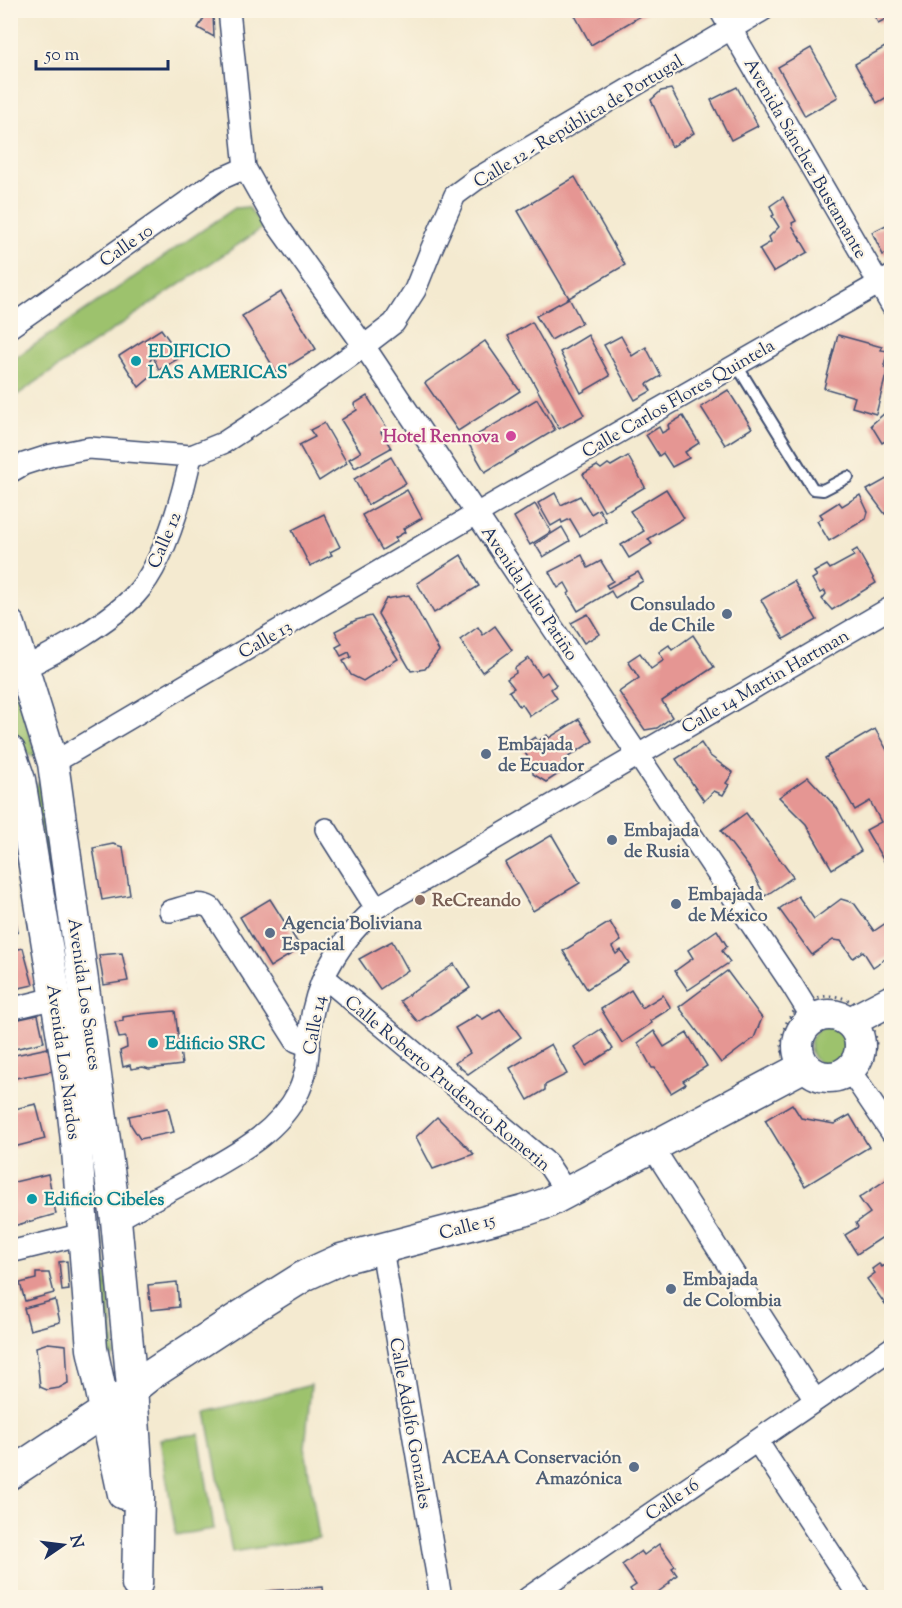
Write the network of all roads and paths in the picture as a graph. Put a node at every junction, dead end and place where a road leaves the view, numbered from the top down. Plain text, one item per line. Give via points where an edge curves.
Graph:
1 (229, 10) edge
2 (720, 10) edge
3 (764, 10) edge
4 (731, 29) junction
5 (245, 168) junction
6 (885, 280) edge
7 (891, 306) edge
8 (10, 327) edge
9 (364, 346) junction
10 (736, 364) junction
11 (192, 456) junction
12 (10, 472) edge
13 (848, 477) dead end
14 (477, 514) junction
15 (891, 607) edge
16 (10, 625) edge
17 (24, 668) junction
18 (10, 751) edge
19 (638, 755) junction
20 (52, 763) junction
21 (15, 783) edge
22 (326, 829) dead end
23 (376, 908) junction
24 (170, 911) dead end
25 (324, 977) junction
26 (55, 998) junction
27 (10, 1010) edge
28 (808, 1012) junction
29 (871, 1017) edge
30 (309, 1046) junction
31 (796, 1064) junction
32 (853, 1076) junction
33 (891, 1133) edge
34 (653, 1148) junction
35 (563, 1187) junction
36 (116, 1220) junction
37 (83, 1234) junction
38 (380, 1241) junction
39 (10, 1252) edge
40 (891, 1348) edge
41 (131, 1378) junction
42 (815, 1400) junction
43 (103, 1401) junction
44 (757, 1441) junction
45 (10, 1452) edge
46 (10, 1474) edge
47 (138, 1591) edge
48 (528, 1597) edge
49 (441, 1598) edge
50 (860, 1598) edge

1 - 5 street
2 - 4 street, Avenida Sánchez Bustamante
3 - 4 street, Calle 12 - República de Portugal
4 - 6 street, Avenida Sánchez Bustamante
4 - 9 street, Calle 12 - República de Portugal via 455,195 415,290 394,322
5 - 8 street, Calle 10 via 218,180
5 - 9 street, Avenida Julio Patiño via 276,223
6 - 7 street, Avenida Sánchez Bustamante
6 - 10 street, Calle Carlos Flores Quintela
9 - 11 street via 292,398
9 - 14 street, Avenida Julio Patiño
10 - 13 lane via 813,489 823,490
10 - 14 street, Calle Carlos Flores Quintela
11 - 12 street via 89,448 52,455
11 - 17 street, Calle 12 via 182,496 153,570 135,595 109,618
14 - 19 street, Avenida Julio Patiño
14 - 20 street, Calle 13
15 - 19 street, Calle 14 Martin Hartman
16 - 17 street, Avenida Los Sauces
17 - 20 street, Avenida Los Sauces
18 - 21 street, Avenida Los Nardos
19 - 23 street, Calle 14
19 - 28 street, Avenida Julio Patiño
20 - 21 street
20 - 36 street, Avenida Los Sauces
21 - 26 street, Avenida Los Nardos
22 - 23 street
23 - 25 street, Calle 14 via 342,944
24 - 30 street via 197,904 211,908 296,1041
25 - 30 street, Calle 14 via 313,1011
25 - 35 street, Calle Roberto Prudencio Romerin via 547,1163
26 - 27 street
26 - 37 street, Avenida Los Nardos via 69,1079
28 - 29 street
28 - 29 path via 813,999 841,997 854,1002
28 - 31 street
28 - 31 path via 790,1016 784,1029 782,1043
29 - 32 street
29 - 32 path via 876,1051 867,1072
30 - 36 street, Calle 14 via 299,1090 287,1110 258,1139
31 - 32 street via 822,1077
31 - 32 path via 804,1083 820,1089 837,1090
31 - 34 street, Calle 15
31 - 35 street, Calle 15
32 - 33 street
34 - 35 street, Calle 15
34 - 42 street
35 - 38 street, Calle 15 via 524,1211
36 - 37 street
36 - 41 street, Avenida Los Sauces
37 - 39 street
37 - 43 street, Avenida Los Nardos via 92,1349
38 - 41 street, Calle 15 via 336,1244 296,1261
38 - 49 street, Calle Adolfo Gonzales
40 - 42 street, Calle 16
41 - 43 street, Calle 15
41 - 47 street, Avenida Los Nardos via 139,1496
42 - 44 street, Calle 16
43 - 45 street
43 - 46 street
43 - 47 street, Avenida Los Nardos via 120,1475
44 - 48 street, Calle 16
44 - 50 street

